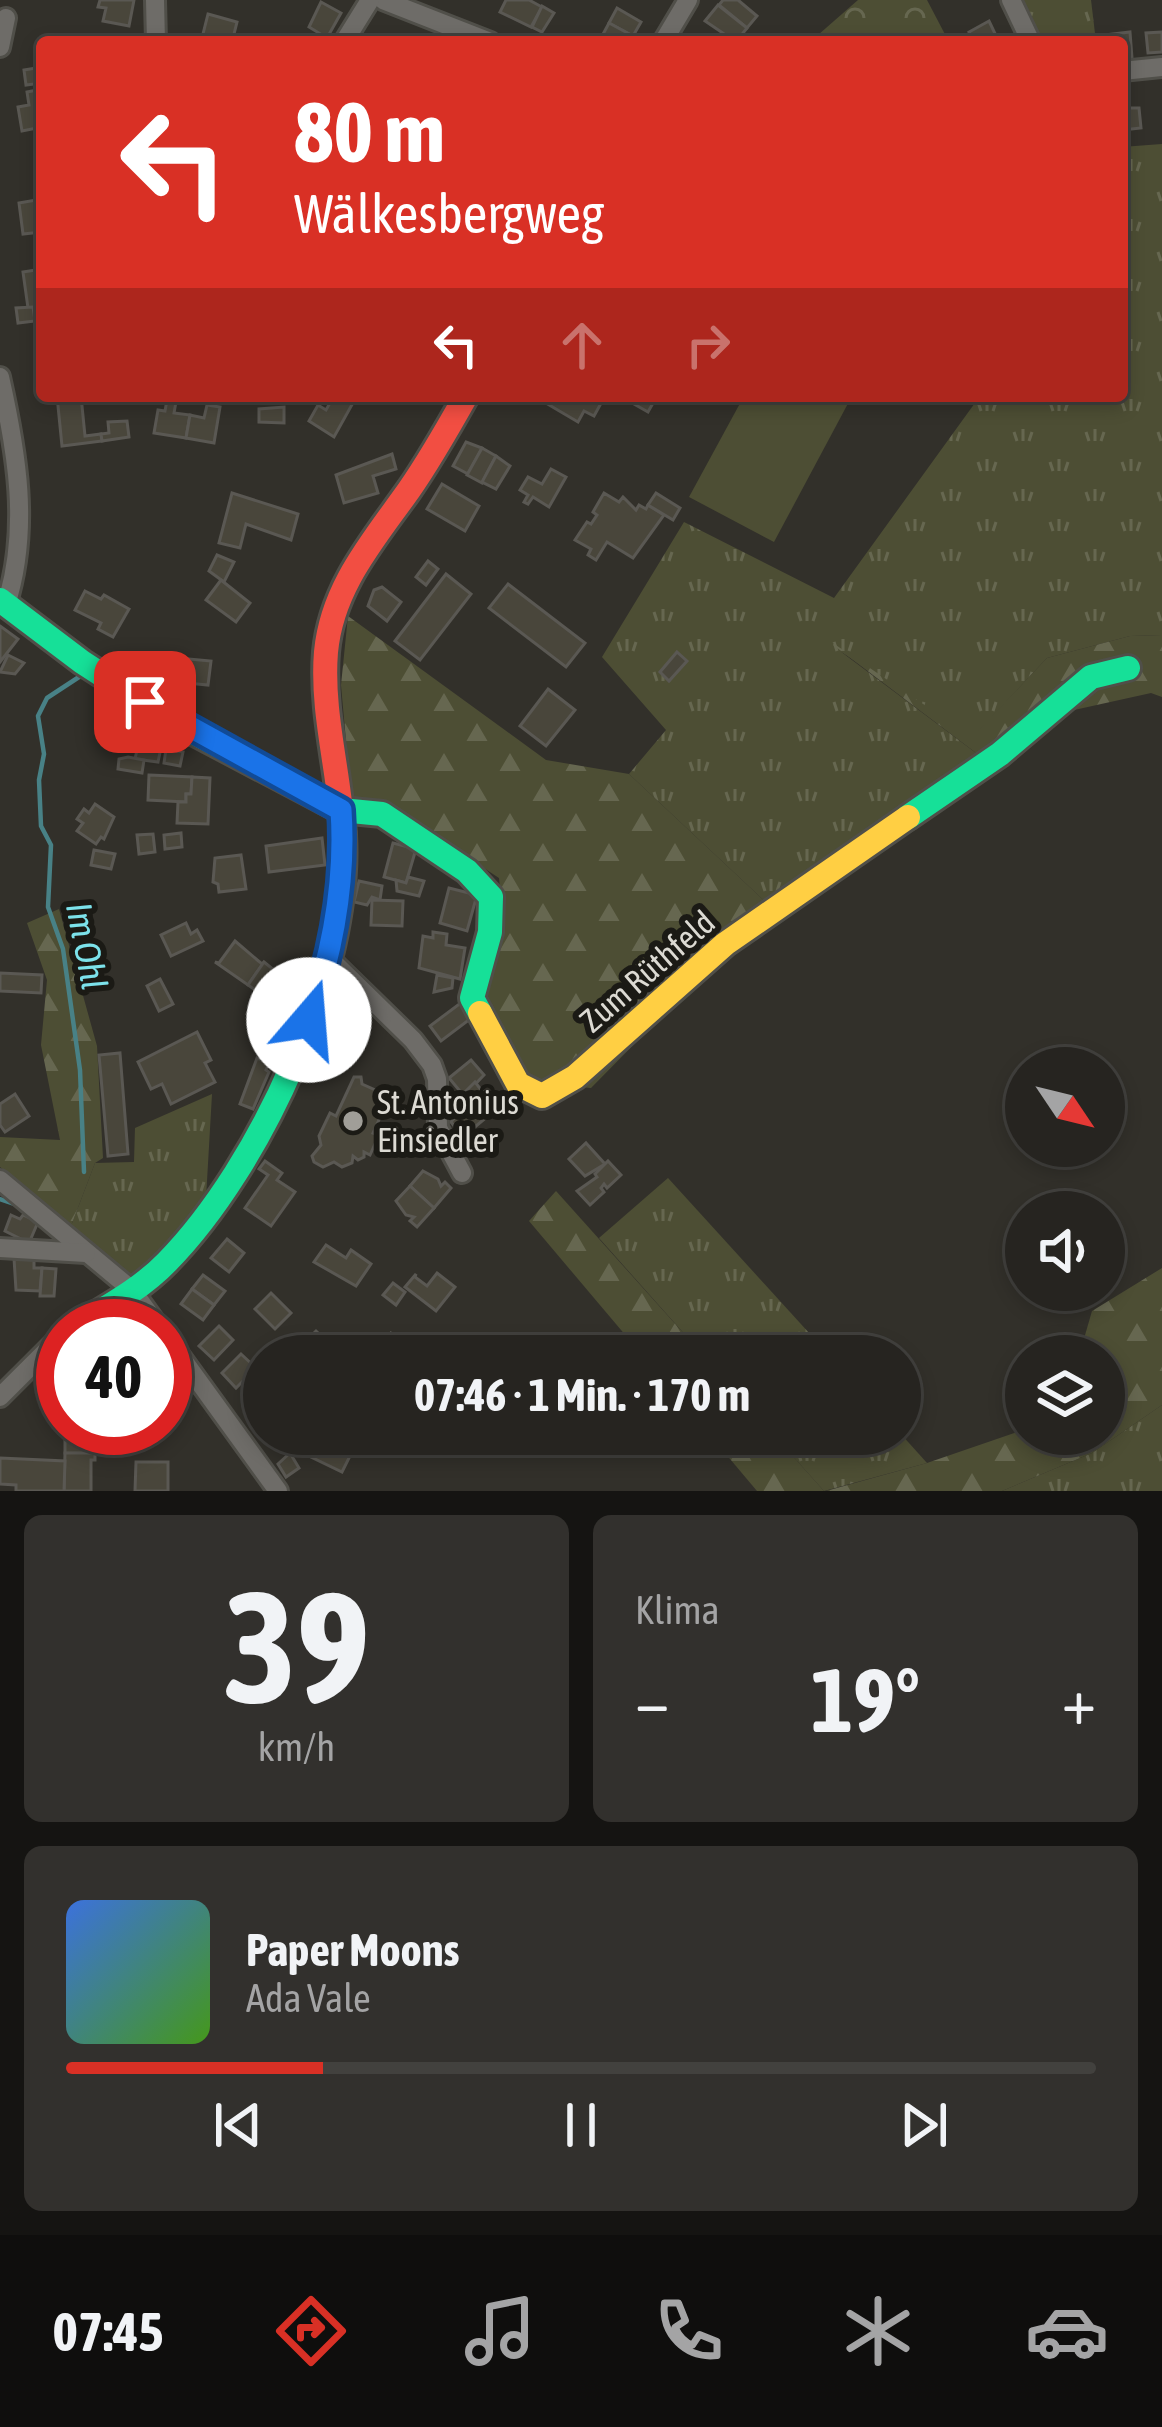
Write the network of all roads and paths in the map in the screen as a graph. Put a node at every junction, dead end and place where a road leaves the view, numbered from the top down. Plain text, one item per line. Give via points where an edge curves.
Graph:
1 (155, 0) edge
2 (370, 0) edge
3 (383, 0) edge
4 (688, 0) edge
5 (1011, 0) edge
6 (6, 18) dead end
7 (156, 36) edge
8 (348, 36) edge
9 (475, 36) edge
10 (667, 36) edge
11 (1028, 36) edge
12 (0, 47) edge
13 (1162, 67) edge
14 (1128, 70) edge
15 (0, 377) edge
16 (462, 402) edge
17 (3, 603) edge
18 (1128, 668) dead end
19 (341, 810) junction
20 (329, 958) junction
21 (462, 1173) dead end
22 (0, 1180) edge
23 (0, 1248) edge
24 (86, 1253) junction
25 (132, 1290) junction
26 (118, 1299) edge
27 (138, 1299) edge
28 (36, 1361) edge
29 (192, 1372) edge
30 (0, 1397) edge
31 (278, 1491) edge

1 - 7 street
2 - 8 street
3 - 9 street
4 - 10 street
5 - 11 street
6 - 12 street
13 - 14 street
15 - 17 street via 21,513 15,575
16 - 19 street via 346,581 330,622 329,738
17 - 19 street via 176,722
18 - 19 street, Zum Rüthfeld via 1091,677 1000,754 724,944 575,1077 542,1096 518,1084 472,998 491,897 467,871 382,814
19 - 20 street via 343,873
20 - 21 street via 432,1065 438,1128
20 - 25 street via 297,1055 254,1139 196,1231
22 - 24 street
23 - 24 street
24 - 25 street
25 - 26 street
25 - 27 street
28 - 30 street
29 - 31 street

